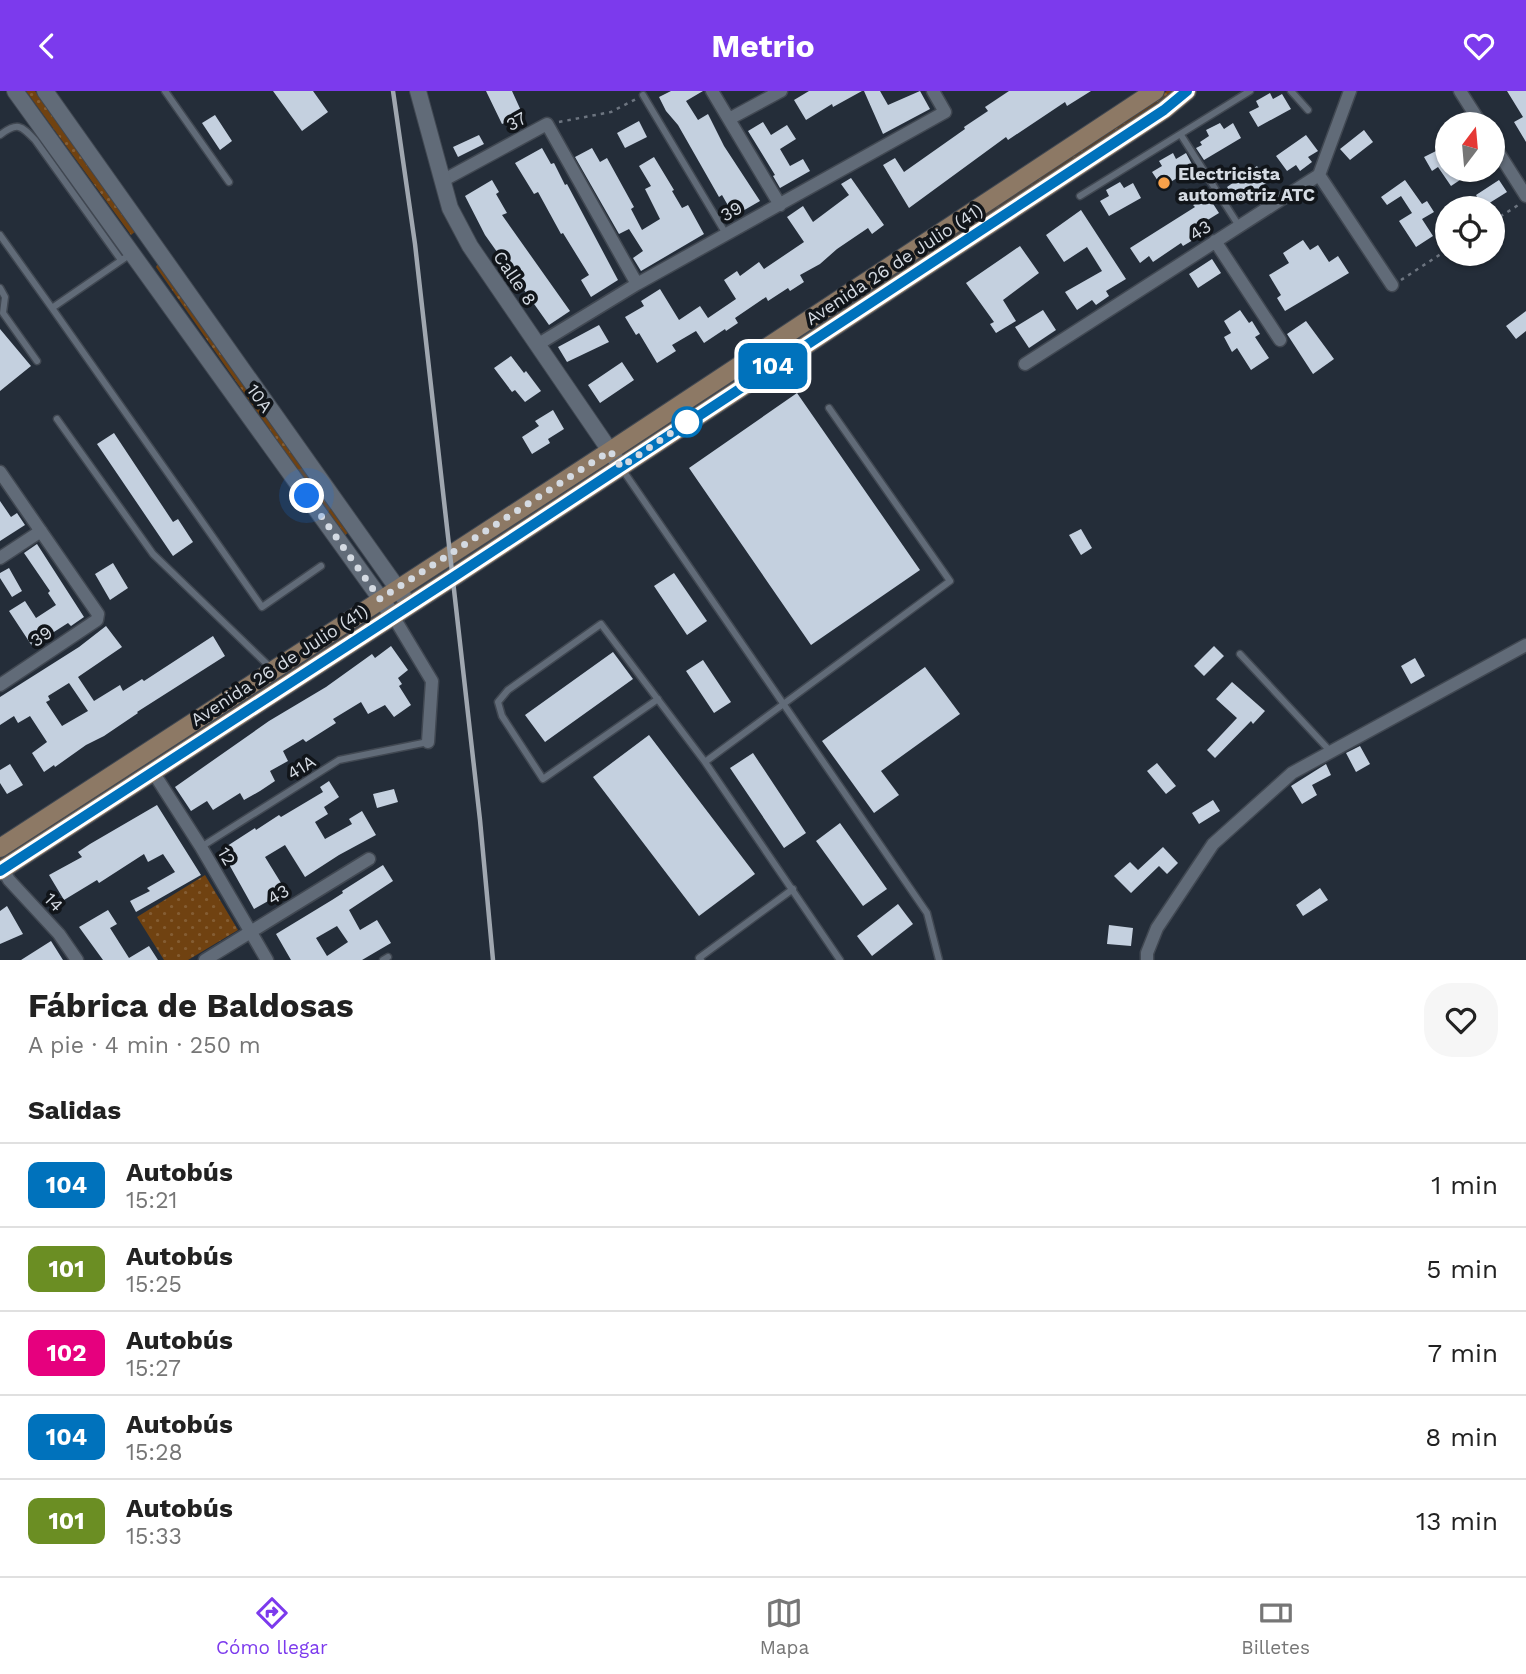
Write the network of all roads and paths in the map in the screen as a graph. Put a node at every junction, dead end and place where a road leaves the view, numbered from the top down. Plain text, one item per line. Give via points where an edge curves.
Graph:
1 (15, 91) edge
2 (45, 91) edge
3 (165, 91) edge
4 (418, 91) edge
5 (712, 91) edge
6 (781, 91) edge
7 (933, 91) edge
8 (1155, 91) edge
9 (1187, 91) edge
10 (1250, 91) edge
11 (1290, 91) edge
12 (1350, 91) edge
13 (1460, 91) edge
14 (643, 95) joint
15 (1308, 110) dead end
16 (1473, 112) edge
17 (729, 119) junction
18 (547, 124) junction
19 (0, 135) edge
20 (1181, 135) junction
21 (1505, 163) edge
22 (1319, 174) junction
23 (229, 181) dead end
24 (442, 181) junction
25 (1080, 196) dead end
26 (1526, 198) edge
27 (780, 205) junction
28 (1505, 213) edge
29 (1239, 226) junction
30 (726, 234) junction
31 (0, 235) edge
32 (150, 239) junction
33 (1215, 241) junction
34 (126, 257) junction
35 (1435, 258) edge
36 (637, 284) junction
37 (1392, 285) joint
38 (0, 288) edge
39 (51, 308) junction
40 (1280, 340) dead end
41 (537, 345) junction
42 (37, 361) dead end
43 (1025, 364) dead end
44 (829, 408) dead end
45 (57, 419) dead end
46 (610, 451) junction
47 (621, 467) junction
48 (0, 472) edge
49 (41, 531) junction
50 (0, 558) edge
51 (321, 566) dead end
52 (397, 589) junction
53 (380, 599) junction
54 (410, 605) junction
55 (393, 616) junction
56 (1526, 645) edge
57 (1240, 654) dead end
58 (272, 670) junction
59 (0, 685) edge
60 (658, 699) junction
61 (784, 704) junction
62 (428, 742) joint
63 (1331, 752) junction
64 (705, 762) junction
65 (153, 772) junction
66 (201, 847) junction
67 (0, 848) edge
68 (369, 859) dead end
69 (1, 870) edge
70 (793, 889) junction
71 (251, 932) junction
72 (77, 960) edge
73 (205, 960) edge
74 (267, 960) edge
75 (701, 960) edge
76 (840, 960) edge
77 (939, 960) edge
78 (1147, 960) edge

1 - 34 street, 10A
2 - 32 street, 10A
3 - 23 lane
4 - 24 street, Calle 8
5 - 17 street
6 - 17 street
7 - 27 street, 39 via 945,112
8 - 46 main road, Avenida 26 de Julio (41)
9 - 47 main road, Avenida 26 de Julio (41)
10 - 20 lane
11 - 15 lane
12 - 22 street
13 - 16 street
14 - 18 path, 37 via 611,112
14 - 30 lane
17 - 27 street
18 - 24 street, 37
18 - 36 street
19 - 34 lane via 11,127 25,129
20 - 25 lane
20 - 29 lane
21 - 26 street
22 - 29 street, 43
22 - 37 street
24 - 41 street, Calle 8 via 470,246
26 - 28 path
27 - 30 street, 39
29 - 33 street, 43
30 - 36 street, 39
31 - 39 lane
32 - 34 street
32 - 52 street, 10A
33 - 40 street
33 - 43 street, 43
34 - 39 lane
34 - 53 street, 10A
35 - 37 path
36 - 41 street, 39
38 - 42 lane via 5,297 3,313
39 - 51 lane via 262,607
41 - 46 street, Calle 8
44 - 61 lane via 950,581
45 - 58 lane via 153,554
46 - 47 street, Calle 8
46 - 52 main road, Avenida 26 de Julio (41)
47 - 54 main road, Avenida 26 de Julio (41)
47 - 61 lane
48 - 49 street
49 - 50 street
49 - 59 street, 39 via 98,614 97,620
52 - 53 main road, Avenida 26 de Julio (41)
52 - 54 street, 10A
53 - 55 street, 10A
53 - 58 main road, Avenida 26 de Julio (41)
54 - 55 main road, Avenida 26 de Julio (41)
55 - 62 street, 10A via 432,681
55 - 65 main road, Avenida 26 de Julio (41)
56 - 63 street
57 - 63 lane
58 - 67 main road, Avenida 26 de Julio (41)
60 - 60 lane via 601,624 508,690 498,702 502,716 543,779
60 - 64 lane
61 - 64 lane
61 - 77 lane via 928,913
62 - 66 lane, 41A via 339,760
63 - 78 street via 1292,773 1213,844 1157,928
64 - 70 lane
65 - 66 street, 12
65 - 69 main road, Avenida 26 de Julio (41)
66 - 71 street, 12
68 - 71 street, 43
69 - 72 street, 14
70 - 75 lane
70 - 76 lane
71 - 73 street, 43
71 - 74 street, 12

